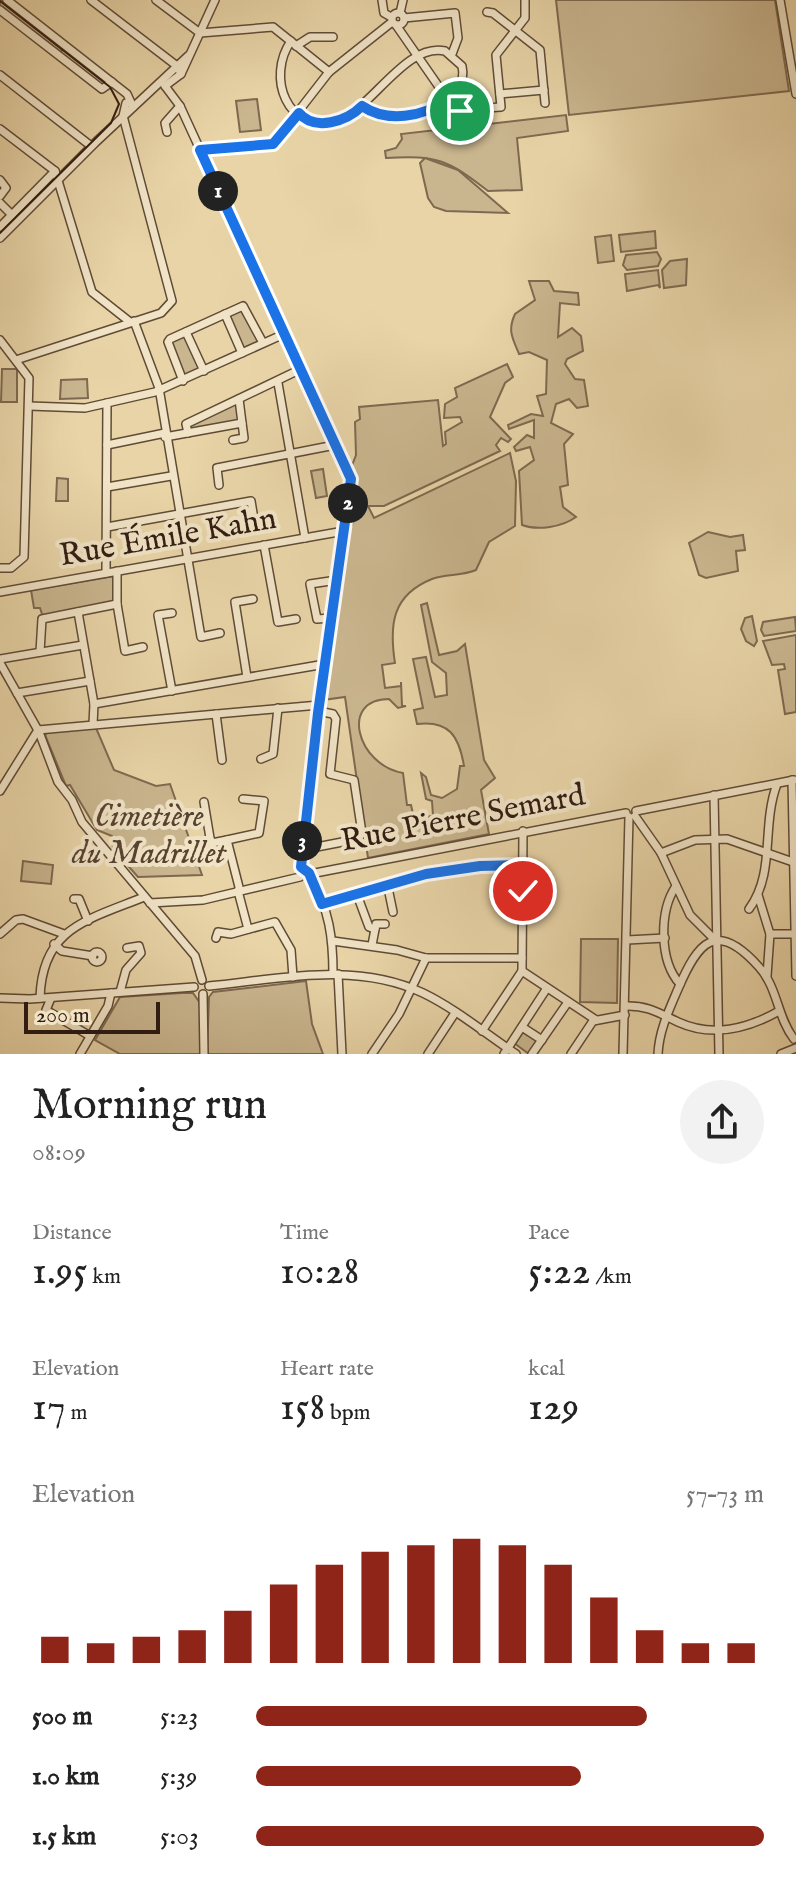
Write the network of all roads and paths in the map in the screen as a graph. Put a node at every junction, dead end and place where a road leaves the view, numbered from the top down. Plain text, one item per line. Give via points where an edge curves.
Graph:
1 (7, 0) edge
2 (91, 0) edge
3 (156, 0) edge
4 (215, 0) edge
5 (382, 0) edge
6 (403, 0) edge
7 (525, 0) edge
8 (780, 0) edge
9 (0, 10) edge
10 (487, 12) dead end
11 (402, 15) junction
12 (393, 22) junction
13 (516, 31) junction
14 (200, 33) junction
15 (333, 37) dead end
16 (294, 44) junction
17 (452, 54) junction
18 (417, 59) junction
19 (793, 67) edge
20 (179, 70) junction
21 (329, 72) junction
22 (0, 75) edge
23 (167, 80) junction
24 (112, 82) junction
25 (544, 90) junction
26 (500, 94) junction
27 (796, 94) edge
28 (447, 100) junction
29 (545, 103) dead end
30 (131, 104) junction
31 (180, 106) junction
32 (362, 106) junction
33 (299, 113) junction
34 (123, 116) junction
35 (0, 129) edge
36 (167, 132) dead end
37 (89, 144) junction
38 (200, 150) junction
39 (57, 175) junction
40 (0, 180) edge
41 (0, 196) edge
42 (0, 203) edge
43 (12, 215) junction
44 (0, 227) edge
45 (0, 238) edge
46 (225, 314) junction
47 (132, 322) junction
48 (186, 332) junction
49 (284, 334) junction
50 (0, 340) edge
51 (263, 343) junction
52 (242, 353) junction
53 (16, 360) junction
54 (299, 370) junction
55 (204, 371) junction
56 (183, 381) junction
57 (278, 383) junction
58 (159, 391) junction
59 (239, 399) junction
60 (107, 403) junction
61 (29, 406) junction
62 (242, 423) junction
63 (188, 433) junction
64 (165, 435) junction
65 (233, 440) dead end
66 (107, 445) junction
67 (335, 445) junction
68 (290, 454) junction
69 (171, 476) junction
70 (219, 485) dead end
71 (107, 487) junction
72 (178, 514) junction
73 (254, 519) dead end
74 (107, 527) junction
75 (344, 531) junction
76 (305, 538) junction
77 (264, 545) junction
78 (186, 559) junction
79 (0, 568) edge
80 (117, 571) junction
81 (106, 573) junction
82 (337, 580) junction
83 (0, 592) edge
84 (253, 599) dead end
85 (117, 604) junction
86 (78, 612) junction
87 (172, 613) dead end
88 (331, 618) junction
89 (296, 619) dead end
90 (220, 633) dead end
91 (83, 645) junction
92 (143, 647) dead end
93 (40, 652) junction
94 (0, 661) edge
95 (325, 664) junction
96 (247, 677) junction
97 (90, 681) junction
98 (172, 691) junction
99 (17, 693) junction
100 (94, 704) junction
101 (278, 708) junction
102 (319, 708) junction
103 (216, 714) junction
104 (93, 724) junction
105 (38, 730) junction
106 (261, 759) dead end
107 (222, 760) dead end
108 (794, 780) edge
109 (777, 784) junction
110 (0, 791) edge
111 (714, 795) junction
112 (243, 799) dead end
113 (204, 802) dead end
114 (631, 814) junction
115 (523, 831) junction
116 (714, 839) junction
117 (227, 840) junction
118 (301, 850) junction
119 (661, 853) junction
120 (766, 853) junction
121 (793, 862) junction
122 (523, 865) junction
123 (305, 875) junction
124 (387, 883) junction
125 (676, 886) junction
126 (239, 891) junction
127 (356, 892) junction
128 (758, 895) junction
129 (74, 899) dead end
130 (147, 900) junction
131 (322, 904) junction
132 (749, 909) dead end
133 (393, 912) dead end
134 (88, 921) junction
135 (385, 924) dead end
136 (248, 929) junction
137 (375, 929) junction
138 (0, 934) edge
139 (64, 934) junction
140 (770, 934) junction
141 (794, 934) junction
142 (216, 938) dead end
143 (665, 938) junction
144 (627, 940) junction
145 (333, 941) junction
146 (716, 941) junction
147 (54, 944) junction
148 (372, 945) junction
149 (127, 948) dead end
150 (93, 956) dead end
151 (426, 958) junction
152 (522, 958) junction
153 (795, 961) edge
154 (522, 971) junction
155 (335, 974) junction
156 (767, 976) junction
157 (796, 976) edge
158 (293, 977) junction
159 (202, 980) junction
160 (680, 984) junction
161 (209, 986) junction
162 (194, 987) junction
163 (412, 988) junction
164 (547, 988) junction
165 (115, 992) junction
166 (203, 994) junction
167 (0, 998) edge
168 (40, 998) junction
169 (51, 998) junction
170 (568, 1002) junction
171 (625, 1010) junction
172 (779, 1011) junction
173 (455, 1013) junction
174 (667, 1015) junction
175 (596, 1020) junction
176 (522, 1027) junction
177 (482, 1031) junction
178 (719, 1031) junction
179 (90, 1036) junction
180 (542, 1040) junction
181 (795, 1043) edge
182 (506, 1051) edge
183 (80, 1054) edge
184 (204, 1054) edge
185 (342, 1054) edge
186 (372, 1054) edge
187 (428, 1054) edge
188 (516, 1054) edge
189 (532, 1054) edge
190 (571, 1054) edge
191 (623, 1054) edge
192 (658, 1054) edge
193 (719, 1054) edge
194 (781, 1054) edge

1 - 24 street
2 - 20 street
3 - 14 street
4 - 14 street
5 - 12 street via 384,13
6 - 11 street
7 - 13 street via 525,18
8 - 19 street
9 - 24 street via 102,89
10 - 13 street
11 - 12 street via 402,24
11 - 17 street via 455,13 458,38
12 - 18 street
12 - 21 street
13 - 25 street via 540,50
13 - 26 street via 496,55
14 - 16 street via 273,27
14 - 20 street
15 - 16 street via 310,37
16 - 21 street
16 - 33 street via 283,53 277,76 283,96
17 - 18 street via 437,49
17 - 28 street via 460,61 463,79
18 - 28 street
18 - 32 street via 377,87
19 - 27 street
20 - 23 street
21 - 33 street
22 - 37 street
23 - 30 street
23 - 31 street
24 - 30 street
25 - 26 street
25 - 29 street
26 - 28 street via 501,107 460,111
28 - 32 street via 430,111 382,117
30 - 34 street
31 - 36 street via 165,123
31 - 38 street
32 - 33 street via 332,123 311,121
33 - 38 street via 277,141
34 - 37 street
34 - 47 street via 172,291 165,310
35 - 39 street
37 - 39 street
38 - 49 street
39 - 43 street
39 - 45 street
39 - 47 street via 92,292
40 - 41 street via 6,188
42 - 43 street
43 - 44 street
46 - 48 street
46 - 51 street via 247,308
46 - 52 street
47 - 53 street
47 - 58 street
48 - 55 street
48 - 56 street via 168,342
49 - 51 street
49 - 54 street
50 - 53 street
51 - 52 street
52 - 55 street
53 - 61 street via 29,378
54 - 57 street
54 - 67 street
55 - 56 street
56 - 58 street
57 - 59 street
57 - 68 street
58 - 60 street
58 - 64 street
59 - 62 street
59 - 63 street via 186,424
60 - 61 street via 85,408
60 - 66 street
61 - 79 street via 24,557 11,568
62 - 63 street
62 - 65 street via 244,438
63 - 64 street
64 - 66 street
64 - 69 street
66 - 71 street
67 - 68 street
67 - 75 street via 351,479
68 - 70 street via 217,468
68 - 76 street
69 - 71 street
69 - 72 street
71 - 74 street
72 - 73 street via 251,501
72 - 74 street
72 - 78 street
74 - 81 street
75 - 76 street, Rue Émile Kahn
75 - 82 street
76 - 77 street, Rue Émile Kahn
77 - 78 street, Rue Émile Kahn
77 - 89 street via 278,622
78 - 80 street, Rue Émile Kahn
78 - 90 street via 201,637
80 - 81 street, Rue Émile Kahn
80 - 85 street
81 - 83 street, Rue Émile Kahn
82 - 88 street
82 - 88 street via 310,584 317,619
84 - 96 street via 235,602
85 - 86 street
85 - 92 street via 125,651
86 - 91 street
86 - 93 street via 42,619
87 - 98 street via 158,615
88 - 95 street
91 - 93 street
91 - 97 street
93 - 94 street
94 - 99 street
95 - 96 street
95 - 102 street
96 - 98 street
97 - 99 street
97 - 100 street
98 - 100 street
99 - 105 street
100 - 104 street
101 - 102 street
101 - 103 street
101 - 106 street via 273,754
102 - 118 street
102 - 118 street via 336,719 330,774 354,780 362,837
103 - 104 street
103 - 107 street
104 - 105 street
105 - 110 street
105 - 130 street via 58,782 82,822
108 - 109 street, Rue Pierre Semard
108 - 121 street
109 - 111 street, Rue Pierre Semard
109 - 120 street via 766,825
111 - 114 street, Rue Pierre Semard
111 - 116 street
112 - 117 street via 264,801 261,831
113 - 117 street via 212,843
114 - 115 street, Rue Pierre Semard
114 - 119 street
114 - 144 street
115 - 122 street
115 - 123 street, Rue Pierre Semard
116 - 119 street
116 - 120 street via 740,841
116 - 146 street
117 - 126 street
118 - 123 street
119 - 125 street
120 - 121 street
120 - 128 street
121 - 141 street
122 - 124 street via 455,868
122 - 152 street
123 - 126 street, Rue Pierre Semard
123 - 131 street
124 - 127 street
124 - 133 street
125 - 143 street
125 - 146 street via 696,923
126 - 130 street, Rue Pierre Semard via 203,900
126 - 136 street
127 - 131 street
127 - 137 street via 369,927
128 - 132 street
128 - 140 street
129 - 134 street via 79,899
130 - 134 street, Rue Pierre Semard
130 - 159 street via 196,958
131 - 145 street
134 - 139 street, Rue Pierre Semard
135 - 137 street via 376,924
136 - 142 street via 218,932
136 - 158 street via 275,922 287,940
137 - 148 street
138 - 139 street via 23,919
139 - 147 street, Rue Pierre Semard
140 - 141 street
140 - 156 street
141 - 153 street
143 - 144 street
143 - 160 street
144 - 171 street
145 - 148 street
145 - 155 street
146 - 156 street via 726,941 748,955
146 - 160 street via 699,947
146 - 178 street
147 - 150 street via 62,951
147 - 168 street via 44,964
148 - 151 street
149 - 165 street via 139,946 141,953
151 - 152 street
151 - 163 street
152 - 154 street
153 - 157 street
154 - 164 street
154 - 177 street
155 - 158 street
155 - 163 street via 386,979
155 - 185 street
156 - 172 street
158 - 161 street
159 - 161 street
159 - 162 street
160 - 174 street
161 - 166 street
162 - 165 street
162 - 166 street
163 - 173 street
163 - 186 street
164 - 170 street
164 - 176 street
165 - 169 street
165 - 179 street
166 - 184 street
167 - 168 street
168 - 169 street
169 - 179 street via 46,1010
170 - 175 street
170 - 180 street
171 - 174 street via 647,1007
171 - 175 street
171 - 191 street
172 - 178 street
172 - 181 street
173 - 177 street
173 - 187 street
174 - 178 street via 690,1027
174 - 192 street
175 - 190 street
176 - 180 street
176 - 182 street
177 - 182 street
178 - 193 street
179 - 183 street
180 - 189 street
181 - 194 street
182 - 188 street

